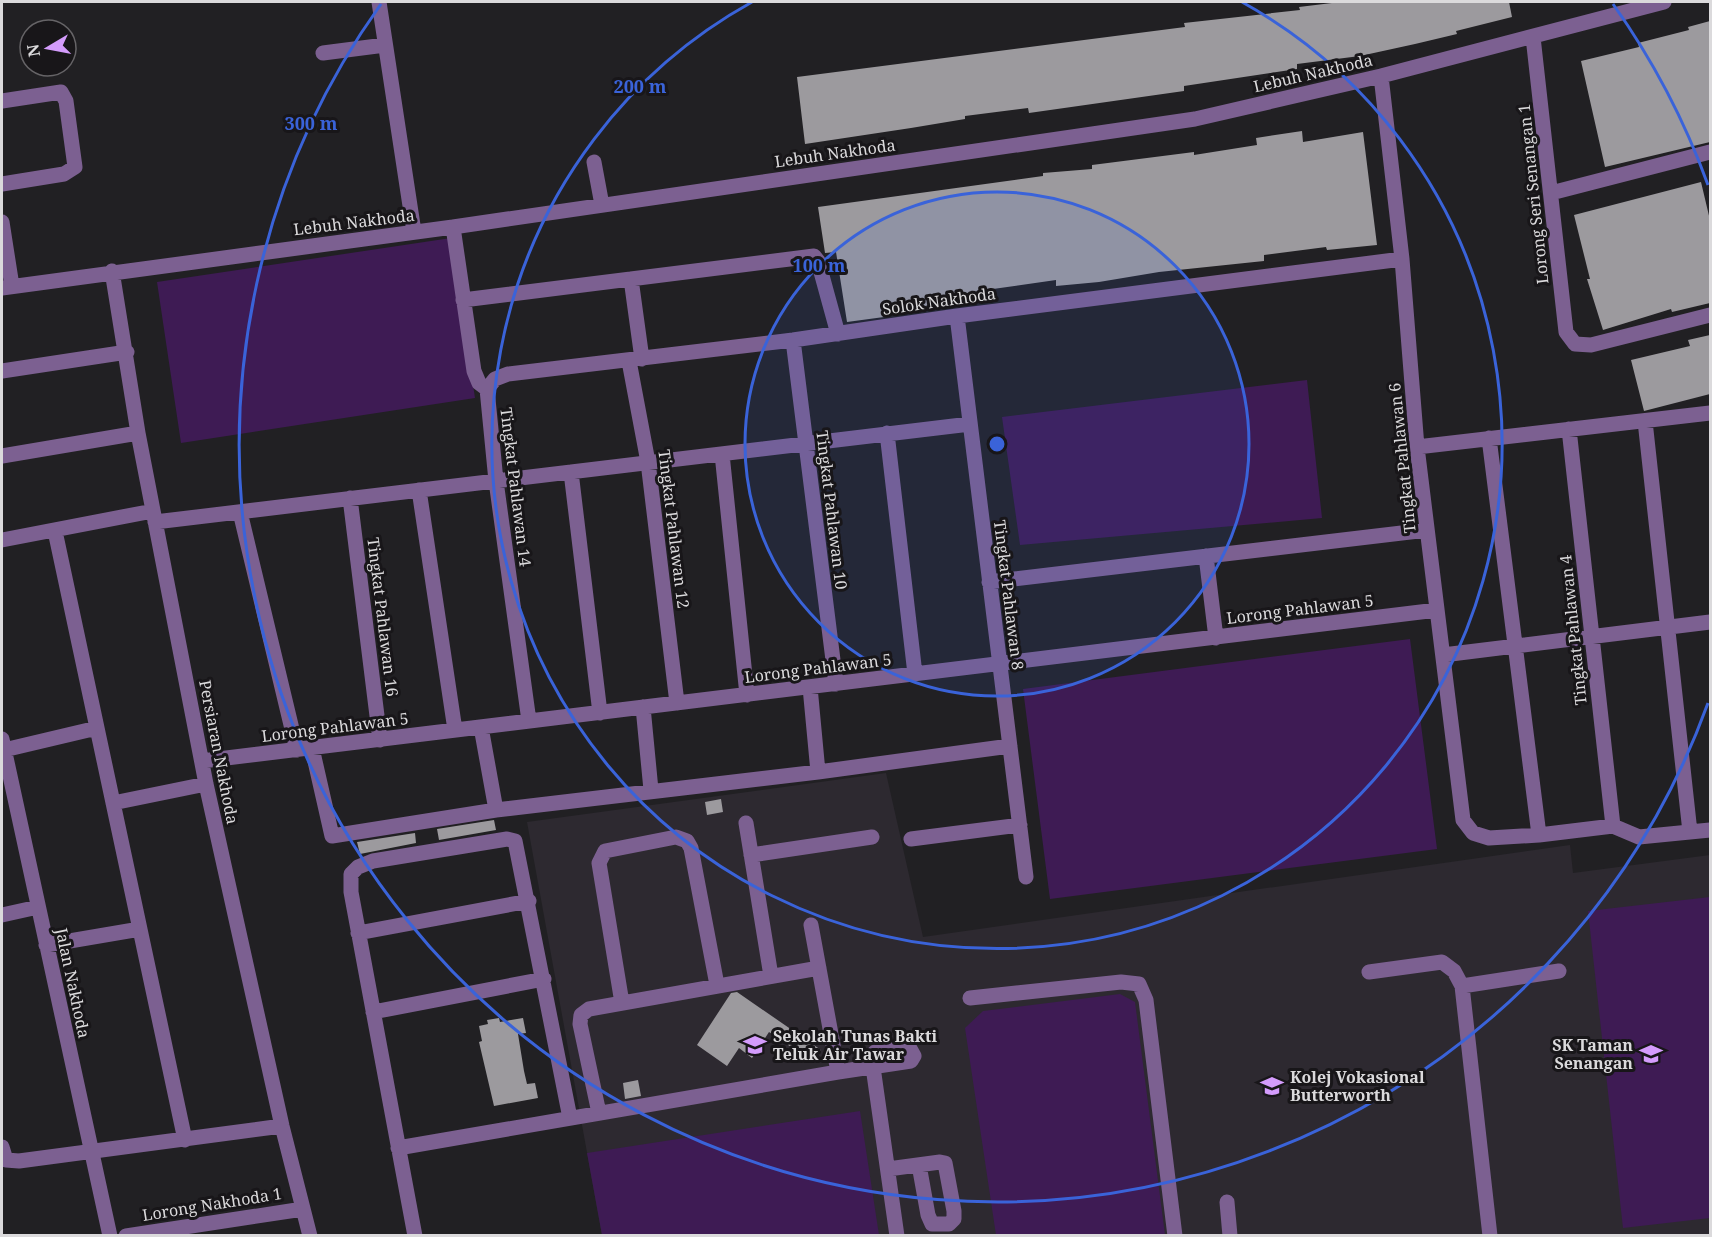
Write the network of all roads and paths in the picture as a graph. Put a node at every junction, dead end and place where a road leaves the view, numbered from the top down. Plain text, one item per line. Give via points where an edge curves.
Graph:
1 (379, 2) edge
2 (1664, 2) edge
3 (1533, 37) junction
4 (385, 45) junction
5 (323, 53) dead end
6 (1382, 75) junction
7 (2, 101) edge
8 (1710, 152) edge
9 (594, 162) dead end
10 (2, 184) edge
11 (1551, 193) junction
12 (602, 205) junction
13 (2, 222) edge
14 (453, 227) junction
15 (414, 232) junction
16 (1402, 259) junction
17 (112, 272) junction
18 (631, 279) junction
19 (7, 287) edge
20 (463, 300) junction
21 (1710, 315) edge
22 (957, 316) junction
23 (838, 334) junction
24 (793, 340) junction
25 (127, 352) junction
26 (635, 360) junction
27 (2, 371) edge
28 (488, 389) junction
29 (1710, 413) edge
30 (1645, 421) junction
31 (970, 424) junction
32 (1569, 429) junction
33 (138, 433) junction
34 (887, 434) junction
35 (1489, 438) junction
36 (806, 443) junction
37 (1417, 447) junction
38 (722, 454) junction
39 (2, 456) edge
40 (648, 462) junction
41 (571, 472) junction
42 (496, 481) junction
43 (419, 490) junction
44 (350, 498) junction
45 (240, 512) junction
46 (154, 517) junction
47 (1427, 530) junction
48 (55, 531) junction
49 (2, 540) edge
50 (1206, 556) junction
51 (989, 582) junction
52 (1437, 610) junction
53 (1710, 622) edge
54 (1667, 627) junction
55 (1592, 636) junction
56 (1216, 638) junction
57 (1516, 646) junction
58 (1443, 655) junction
59 (1000, 663) junction
60 (915, 674) junction
61 (836, 684) junction
62 (810, 687) junction
63 (747, 695) junction
64 (677, 703) junction
65 (643, 707) junction
66 (600, 712) junction
67 (529, 721) junction
68 (481, 727) junction
69 (97, 728) junction
70 (455, 730) junction
71 (380, 740) junction
72 (3, 745) edge
73 (1010, 746) junction
74 (304, 749) junction
75 (202, 761) junction
76 (818, 772) junction
77 (206, 784) junction
78 (651, 790) junction
79 (113, 803) junction
80 (496, 810) junction
81 (746, 823) dead end
82 (1020, 825) junction
83 (1613, 826) junction
84 (1710, 830) edge
85 (1690, 832) junction
86 (1539, 835) junction
87 (872, 837) dead end
88 (911, 839) dead end
89 (751, 855) junction
90 (1026, 877) dead end
91 (529, 902) junction
92 (38, 907) junction
93 (2, 915) edge
94 (811, 925) dead end
95 (140, 929) junction
96 (358, 933) junction
97 (46, 945) junction
98 (819, 968) junction
99 (1559, 971) dead end
100 (1369, 972) dead end
101 (771, 976) junction
102 (544, 979) junction
103 (717, 986) junction
104 (1462, 986) junction
105 (970, 998) dead end
106 (622, 1003) junction
107 (373, 1012) junction
108 (838, 1072) junction
109 (599, 1113) junction
110 (570, 1118) junction
111 (282, 1126) junction
112 (185, 1140) junction
113 (2, 1147) edge
114 (398, 1148) junction
115 (92, 1153) junction
116 (919, 1165) dead end
117 (888, 1169) junction
118 (1227, 1202) dead end
119 (303, 1209) junction
120 (110, 1236) edge
121 (126, 1236) edge
122 (310, 1236) edge
123 (415, 1236) edge
124 (897, 1236) edge
125 (1175, 1236) edge
126 (1230, 1236) edge
127 (1490, 1236) edge

1 - 4 street
2 - 3 street, Lebuh Nakhoda
3 - 6 street, Lebuh Nakhoda
3 - 11 street, Lorong Seri Senangan 1
4 - 5 street
4 - 15 street
6 - 12 street, Lebuh Nakhoda via 1195,118
6 - 16 street, Tingkat Pahlawan 6
7 - 10 street via 61,92 66,101 75,167 64,174
8 - 11 street
9 - 12 street
11 - 21 street, Lorong Seri Senangan 1 via 1566,332 1575,344 1592,345
12 - 14 street, Lebuh Nakhoda
13 - 19 street
14 - 15 street, Lebuh Nakhoda
14 - 20 street, Tingkat Pahlawan 14
15 - 17 street, Lebuh Nakhoda
16 - 22 street, Solok Nakhoda
16 - 37 street, Tingkat Pahlawan 6
17 - 19 street, Lebuh Nakhoda
17 - 25 street, Persiaran Nakhoda
18 - 20 street
18 - 23 street via 814,256
18 - 26 street, Tingkat Pahlawan 12
20 - 28 street, Tingkat Pahlawan 14 via 474,371 479,383
22 - 23 street, Solok Nakhoda
22 - 31 street, Tingkat Pahlawan 8
23 - 24 street, Solok Nakhoda
24 - 26 street, Solok Nakhoda
24 - 36 street, Tingkat Pahlawan 10
25 - 27 street
25 - 33 street, Persiaran Nakhoda
26 - 28 street, Solok Nakhoda via 508,374 495,379
26 - 40 street, Tingkat Pahlawan 12
28 - 42 street, Tingkat Pahlawan 14
29 - 30 street
30 - 32 street
30 - 54 street
31 - 34 street
31 - 51 street, Tingkat Pahlawan 8
32 - 35 street
32 - 55 street, Tingkat Pahlawan 4
33 - 39 street
33 - 46 street, Persiaran Nakhoda
34 - 36 street
34 - 60 street
35 - 37 street
35 - 57 street
36 - 38 street
36 - 61 street, Tingkat Pahlawan 10
37 - 47 street, Tingkat Pahlawan 6
38 - 40 street
38 - 63 street
40 - 41 street
40 - 64 street, Tingkat Pahlawan 12
41 - 42 street
41 - 66 street
42 - 43 street
42 - 67 street, Tingkat Pahlawan 14
43 - 44 street
43 - 70 street
44 - 45 street
44 - 71 street, Tingkat Pahlawan 16
45 - 46 street
45 - 74 street
46 - 48 street
46 - 75 street, Persiaran Nakhoda
47 - 50 street
47 - 52 street, Tingkat Pahlawan 6
48 - 49 street
48 - 69 street
50 - 51 street
50 - 56 street
51 - 59 street, Tingkat Pahlawan 8
52 - 56 street, Lorong Pahlawan 5
52 - 58 street, Tingkat Pahlawan 6
53 - 54 street
54 - 55 street
54 - 85 street
55 - 57 street
55 - 83 street, Tingkat Pahlawan 4
56 - 59 street, Lorong Pahlawan 5
57 - 58 street
57 - 86 street
58 - 86 street, Tingkat Pahlawan 6 via 1463,820 1473,833 1489,838
59 - 60 street, Lorong Pahlawan 5
59 - 73 street, Tingkat Pahlawan 8
60 - 61 street, Lorong Pahlawan 5
61 - 62 street, Lorong Pahlawan 5
62 - 63 street, Lorong Pahlawan 5
62 - 76 street
63 - 64 street, Lorong Pahlawan 5
64 - 65 street, Lorong Pahlawan 5
65 - 66 street, Lorong Pahlawan 5
65 - 78 street
66 - 67 street, Lorong Pahlawan 5
67 - 68 street, Lorong Pahlawan 5
68 - 70 street, Lorong Pahlawan 5
68 - 80 street
69 - 72 street
69 - 79 street
70 - 71 street, Lorong Pahlawan 5
71 - 74 street, Lorong Pahlawan 5
72 - 92 street, Jalan Nakhoda
73 - 76 street
73 - 82 street, Tingkat Pahlawan 8
74 - 75 street, Lorong Pahlawan 5
74 - 80 street via 332,836
75 - 77 street, Persiaran Nakhoda
76 - 78 street
77 - 79 street
77 - 111 street, Persiaran Nakhoda
78 - 80 street
79 - 95 street
81 - 89 street
82 - 88 street
82 - 90 street, Tingkat Pahlawan 8
83 - 85 street via 1639,837
83 - 86 street
84 - 85 street
87 - 89 street
89 - 101 street
91 - 96 street
91 - 96 street via 515,841 507,839 373,861 351,874
91 - 102 street
92 - 93 street
92 - 97 street, Jalan Nakhoda
94 - 98 street
95 - 97 street
95 - 112 street
96 - 107 street
97 - 115 street, Jalan Nakhoda
98 - 101 street
98 - 108 street
99 - 104 street
100 - 104 street via 1442,962 1454,970
101 - 103 street
102 - 107 street
102 - 110 street
103 - 106 street
103 - 106 street via 691,848 687,841 676,837 605,851 599,863
104 - 127 street
105 - 125 street via 1121,982 1138,984 1146,1000
106 - 109 street via 589,1009 581,1015
107 - 114 street
108 - 109 street
108 - 117 street via 873,1067
109 - 110 street
110 - 114 street
111 - 112 street
111 - 119 street, Persiaran Nakhoda
112 - 115 street
113 - 115 street via 6,1160 19,1161
114 - 123 street
115 - 120 street, Jalan Nakhoda
116 - 117 street
117 - 124 street
118 - 126 street
119 - 121 street, Lorong Nakhoda 1
119 - 122 street, Persiaran Nakhoda

